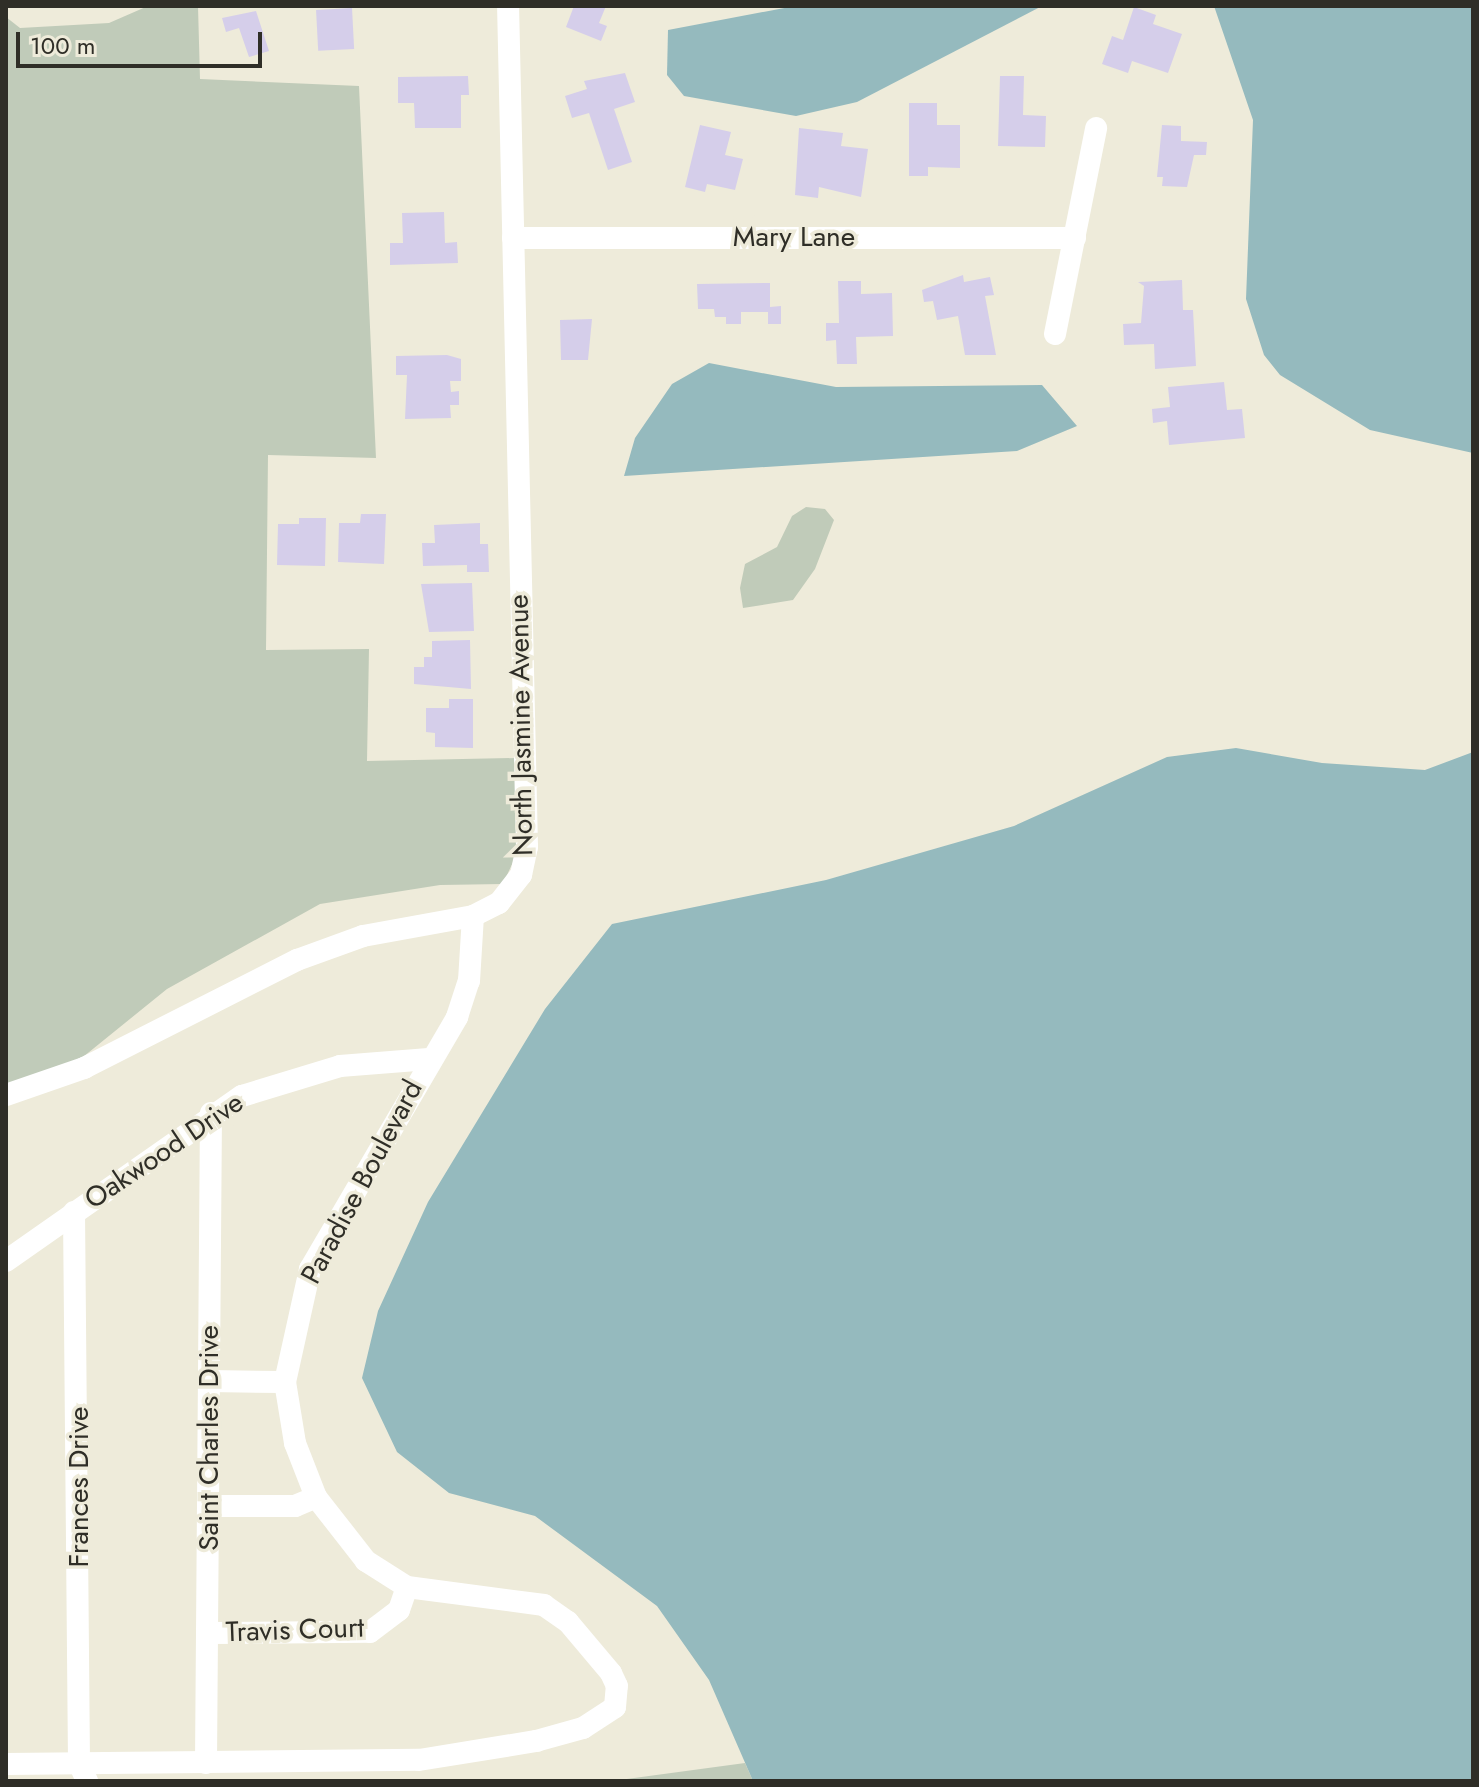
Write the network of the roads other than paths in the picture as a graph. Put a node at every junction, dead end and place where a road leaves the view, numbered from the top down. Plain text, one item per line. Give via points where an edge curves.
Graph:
1 (508, 6) edge
2 (1096, 128) dead end
3 (513, 238) junction
4 (1075, 238) junction
5 (1055, 334) dead end
6 (473, 916) junction
7 (429, 1059) junction
8 (6, 1095) edge
9 (211, 1113) junction
10 (74, 1212) junction
11 (6, 1261) edge
12 (209, 1381) junction
13 (285, 1382) junction
14 (316, 1497) junction
15 (208, 1506) junction
16 (407, 1587) junction
17 (207, 1633) junction
18 (206, 1763) junction
19 (6, 1764) edge
20 (83, 1772) edge

1 - 3 street, North Jasmine Avenue
2 - 4 street
3 - 4 street, Mary Lane
3 - 6 street, North Jasmine Avenue via 527,847 521,875 499,903
4 - 5 street
6 - 7 street, Paradise Boulevard via 465,995
6 - 8 street, North Jasmine Avenue via 363,936 297,960 84,1068
7 - 9 street, Oakwood Drive via 378,1060 297,1075
7 - 13 street, Paradise Boulevard via 310,1269
9 - 10 street, Oakwood Drive
9 - 12 street, Saint Charles Drive
10 - 11 street, Oakwood Drive
10 - 20 street, Frances Drive
12 - 13 street
12 - 15 street, Saint Charles Drive
13 - 14 street, Paradise Boulevard via 295,1443
14 - 15 street via 295,1506
14 - 16 street, Paradise Boulevard via 366,1561
15 - 17 street, Saint Charles Drive
16 - 17 street, Travis Court via 399,1610 370,1632
16 - 18 street, Paradise Boulevard via 544,1605 568,1622 611,1673 618,1697 609,1714 583,1728 445,1757 383,1763
17 - 18 street, Saint Charles Drive
18 - 20 street
19 - 20 street

